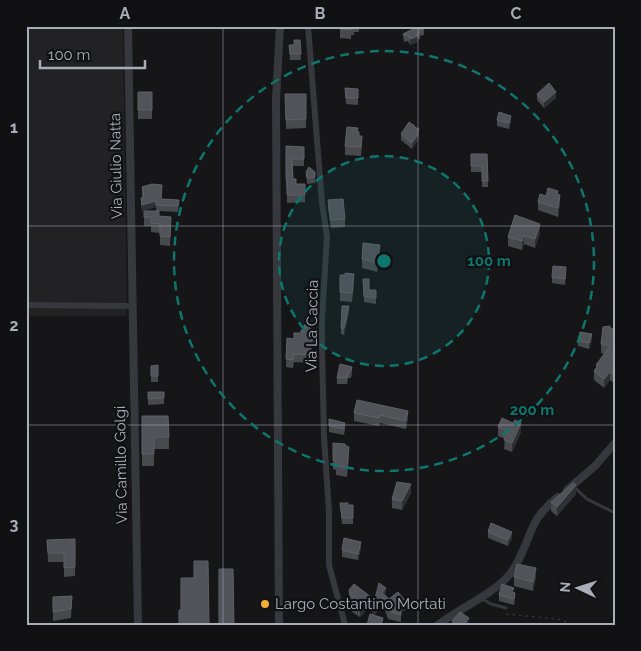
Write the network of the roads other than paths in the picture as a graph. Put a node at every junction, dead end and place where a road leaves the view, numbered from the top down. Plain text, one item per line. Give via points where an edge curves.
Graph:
1 (128, 26) edge
2 (280, 26) edge
3 (308, 26) edge
4 (26, 305) edge
5 (132, 306) junction
6 (615, 443) edge
7 (573, 485) junction
8 (615, 513) edge
9 (480, 598) junction
10 (506, 608) dead end
11 (138, 625) edge
12 (280, 625) edge
13 (345, 625) edge
14 (438, 625) edge

1 - 5 street, Via Giulio Natta
2 - 12 street via 276,100
3 - 13 street, Via La Caccia via 327,237 322,348 330,512 329,565
4 - 5 street
5 - 11 street, Via Camillo Golgi
6 - 7 street
7 - 8 lane via 587,498
7 - 9 street via 549,504 537,520 509,575
9 - 10 lane
9 - 14 street

